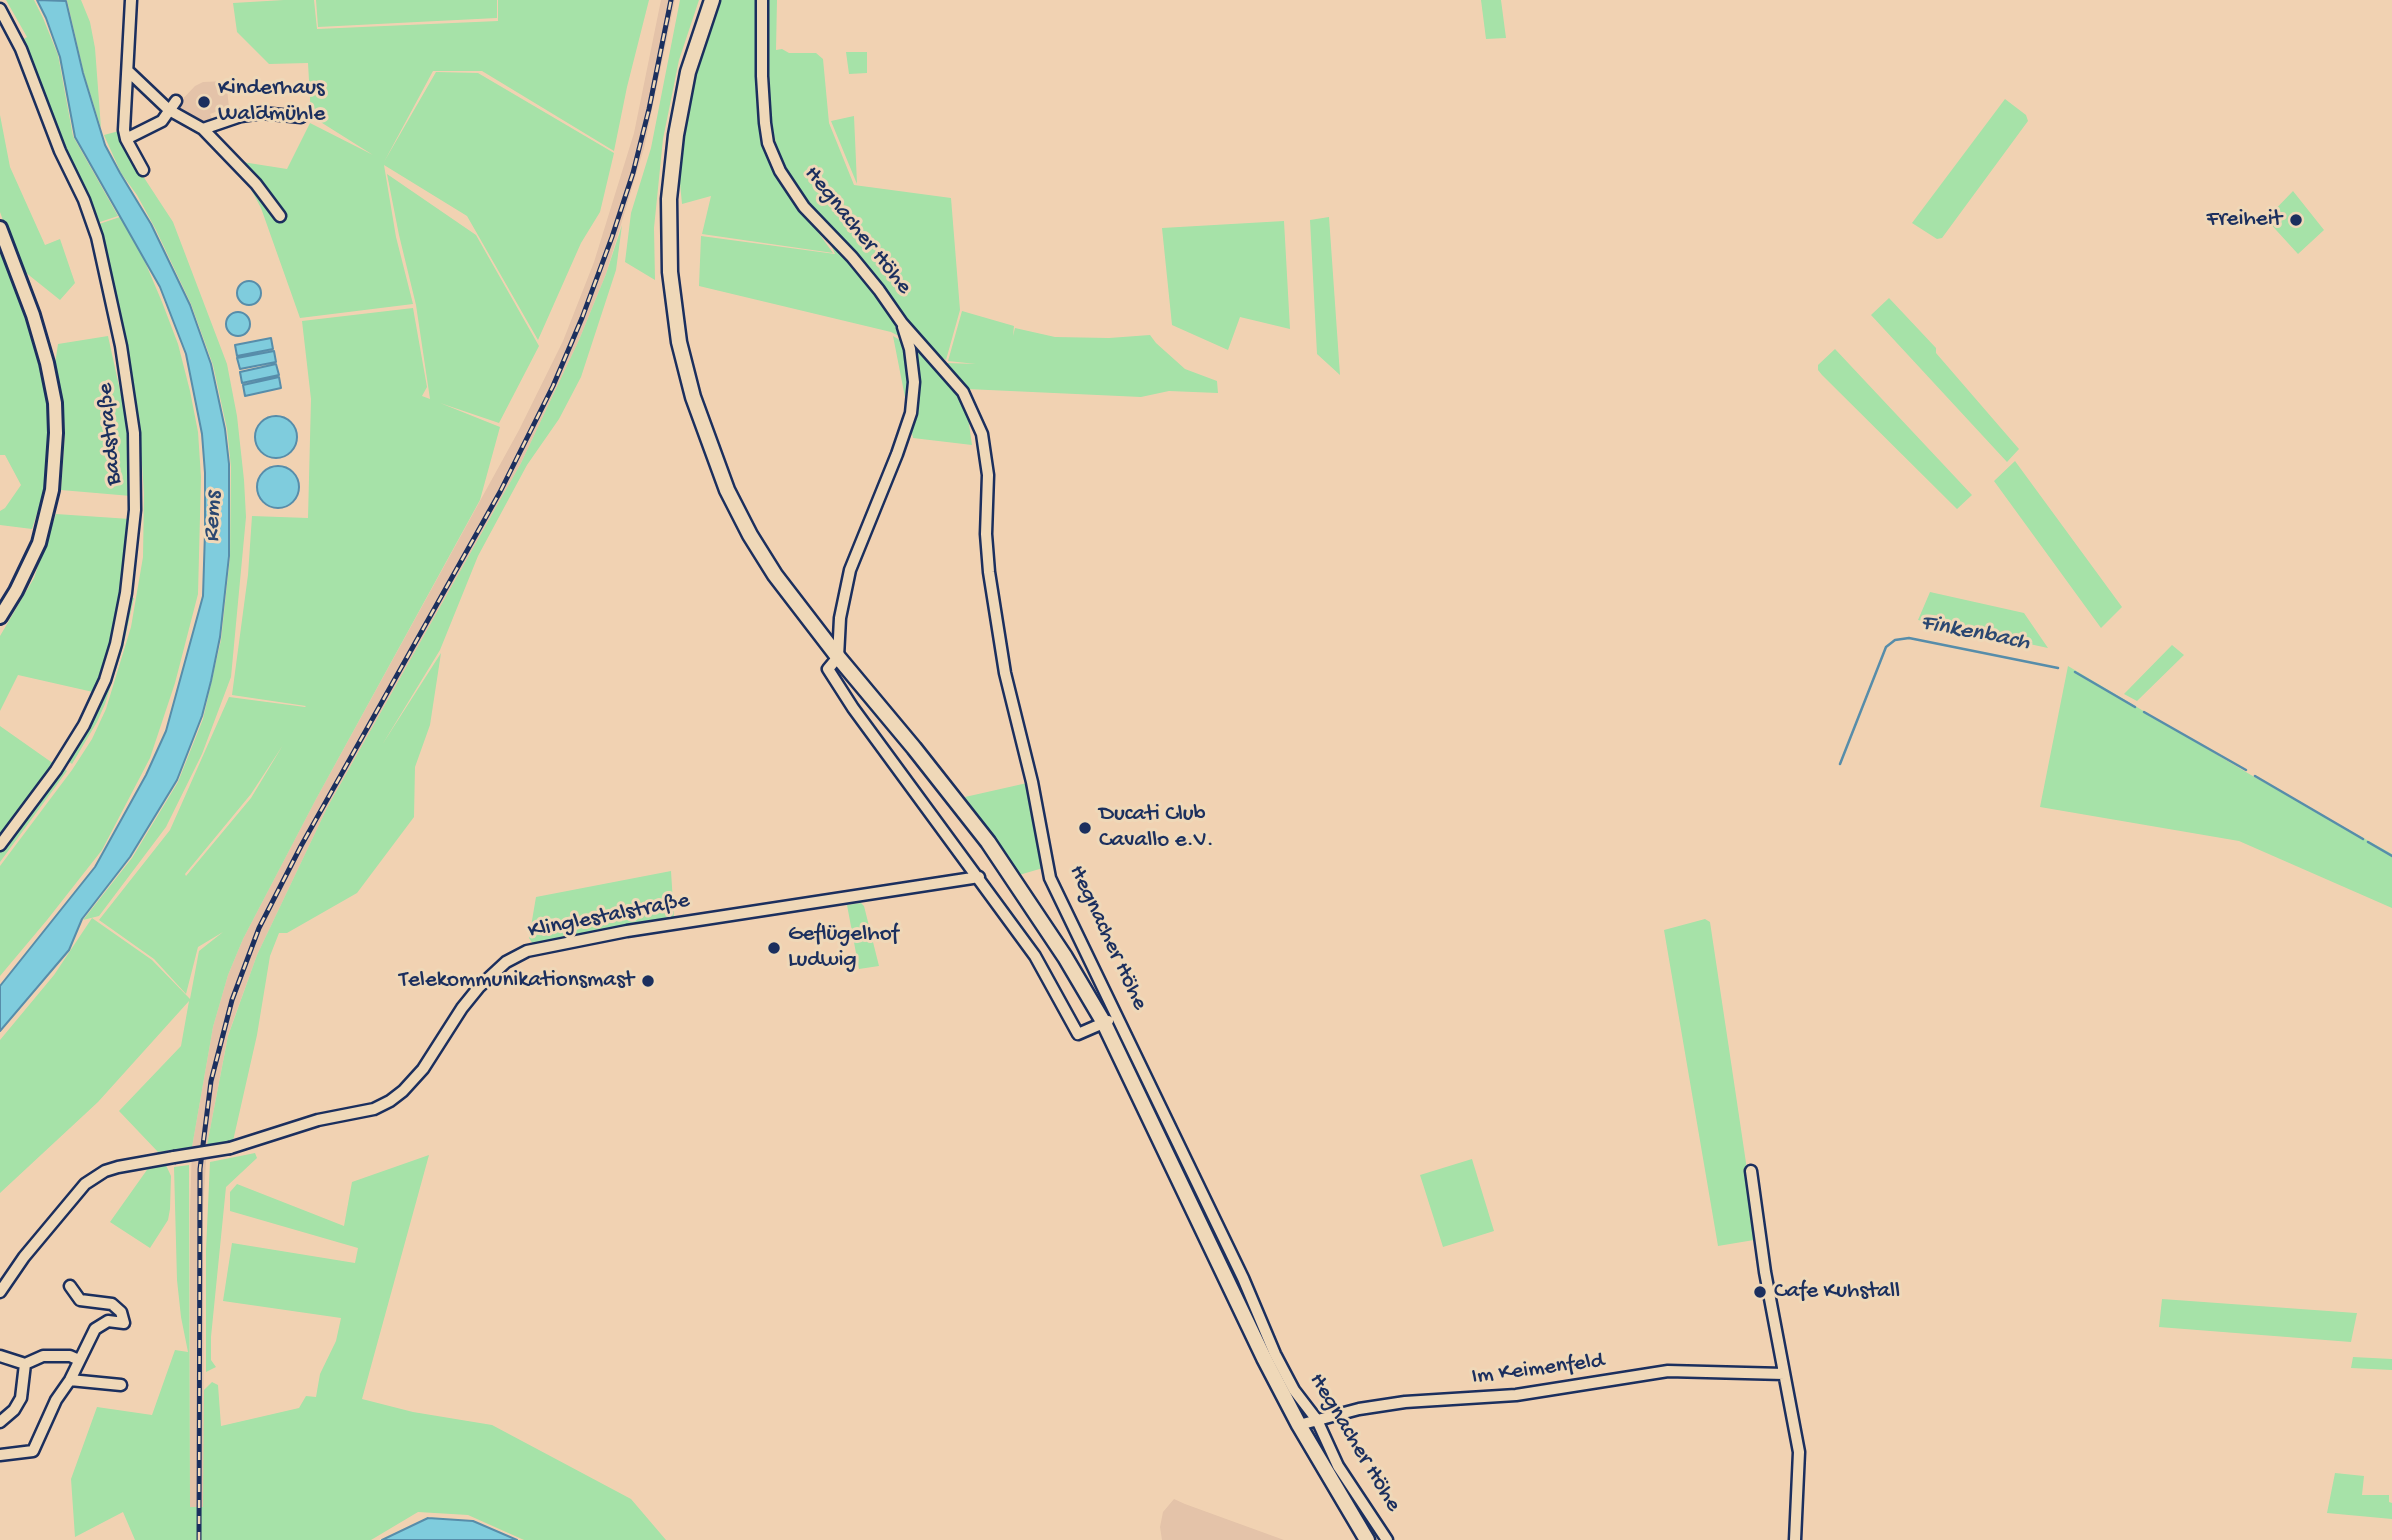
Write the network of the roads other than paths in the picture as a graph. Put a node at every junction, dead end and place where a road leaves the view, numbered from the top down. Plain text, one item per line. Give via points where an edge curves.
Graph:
1 (131, 0) edge
2 (712, 0) edge
3 (762, 0) edge
4 (0, 9) edge
5 (128, 71) junction
6 (173, 106) junction
7 (301, 117) dead end
8 (203, 129) junction
9 (126, 139) junction
10 (143, 170) dead end
11 (280, 216) dead end
12 (0, 229) edge
13 (902, 323) junction
14 (0, 617) edge
15 (838, 657) junction
16 (0, 845) edge
17 (979, 877) junction
18 (1111, 1020) junction
19 (1751, 1171) dead end
20 (70, 1286) dead end
21 (0, 1292) edge
22 (0, 1356) edge
23 (79, 1360) junction
24 (25, 1364) junction
25 (1784, 1374) junction
26 (70, 1380) junction
27 (121, 1385) dead end
28 (1317, 1420) junction
29 (0, 1422) edge
30 (1299, 1425) junction
31 (0, 1455) edge
32 (1367, 1540) edge
33 (1387, 1540) edge
34 (1795, 1540) edge

1 - 5 street
2 - 15 main road, Hegnacher Höhe via 688,72 669,198 670,272 680,342 692,397 727,490 775,575
3 - 13 street, Hegnacher Höhe via 763,103 773,157 789,188 852,257
4 - 16 street, Badstraße via 21,49 97,237 134,433 135,510 127,593 105,680 56,770
5 - 6 street
5 - 9 street
6 - 8 street
6 - 9 street via 162,121
7 - 8 street via 262,113
8 - 11 street
9 - 10 street
12 - 14 street via 47,363 56,433 54,478 39,542
13 - 15 street, Hegnacher Höhe via 913,365 914,398 897,454 850,570
13 - 18 street, Hegnacher Höhe via 963,392 982,434 989,572 1005,673 1050,878
15 - 17 street via 828,669
15 - 18 main road, Hegnacher Höhe via 988,842
17 - 18 street via 1035,956 1078,1034
17 - 21 street, Klinglestalstraße, bridge via 527,951 479,986 423,1069 390,1101 230,1148 118,1167 94,1177 24,1257
18 - 28 street, Hegnacher Höhe via 1243,1278 1275,1354
18 - 30 main road, Hegnacher Höhe via 1234,1297
19 - 25 street
20 - 23 street via 80,1300 112,1304 124,1323 108,1321 95,1329
22 - 24 street
23 - 24 street via 43,1356
23 - 26 street
24 - 29 street via 21,1398
25 - 28 street, Im Keimenfeld via 1668,1371 1517,1395 1405,1402
25 - 34 street via 1799,1452
26 - 27 street
26 - 31 street via 33,1451
28 - 30 street, Im Keimenfeld
28 - 33 street, Hegnacher Höhe via 1338,1466
30 - 32 main road, Hegnacher Höhe

